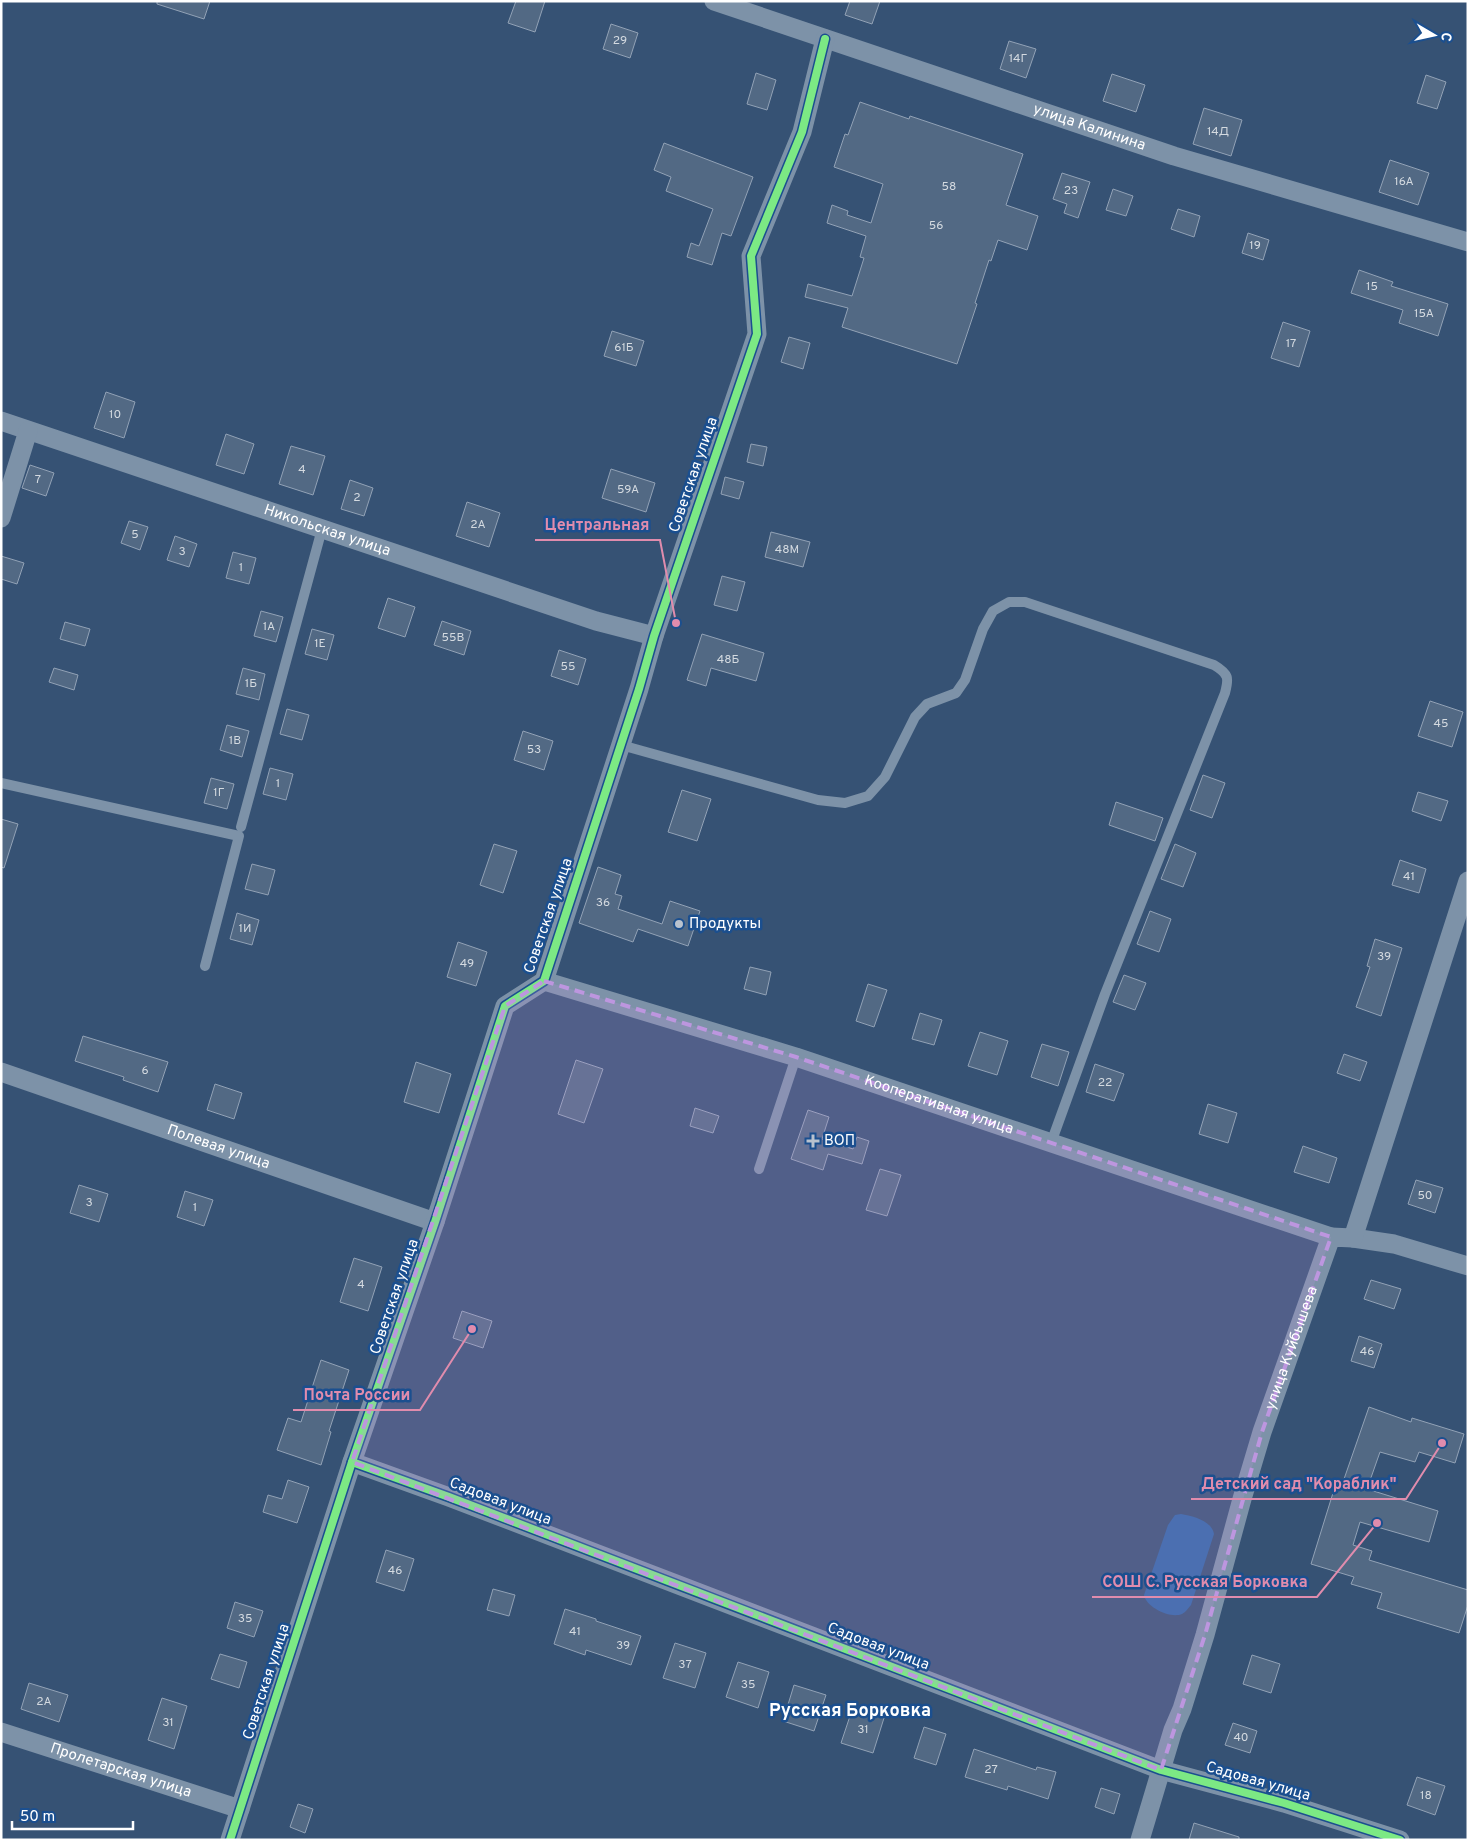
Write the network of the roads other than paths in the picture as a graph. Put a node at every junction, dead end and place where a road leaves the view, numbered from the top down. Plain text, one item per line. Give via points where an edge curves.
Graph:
1 (714, 1) edge
2 (826, 39) junction
3 (1468, 242) edge
4 (1, 421) edge
5 (28, 431) junction
6 (1, 518) edge
7 (322, 529) junction
8 (654, 636) junction
9 (621, 745) junction
10 (1, 783) edge
11 (241, 827) dead end
12 (1468, 881) edge
13 (205, 966) dead end
14 (544, 981) junction
15 (796, 1057) junction
16 (1, 1072) edge
17 (1051, 1143) junction
18 (759, 1169) dead end
19 (436, 1222) junction
20 (1331, 1236) junction
21 (1354, 1238) junction
22 (1468, 1266) edge
23 (352, 1462) junction
24 (1, 1732) edge
25 (1161, 1770) junction
26 (240, 1809) junction
27 (230, 1840) edge
28 (1140, 1840) edge
29 (1400, 1840) edge

1 - 2 street, улица Калинина
2 - 3 street, улица Калинина via 1174,156
2 - 8 street, Советская улица via 802,132 751,256 757,334
4 - 5 street, Никольская улица
5 - 6 street
5 - 7 street, Никольская улица
7 - 8 street, Никольская улица via 596,621
7 - 11 lane
8 - 9 street, Советская улица
9 - 14 street, Советская улица
9 - 17 lane via 818,800 845,803 868,796 885,778 915,717 927,704 956,693 965,680 993,611 1009,602 1025,602 1225,671 1228,680 1225,694 1105,994
10 - 13 lane via 239,836
12 - 21 street
14 - 15 street, Кооперативная улица
14 - 19 street, Советская улица via 505,1006
15 - 17 street, Кооперативная улица
15 - 18 lane
16 - 19 street, Полевая улица
17 - 20 street, Кооперативная улица
19 - 23 street, Советская улица
20 - 21 street
20 - 25 street, улица Куйбышева via 1262,1432 1205,1635
21 - 22 street via 1394,1244
23 - 25 street, Садовая улица
23 - 26 street, Советская улица
24 - 26 street, Пролетарская улица
25 - 28 street, улица Куйбышева
25 - 29 street, Садовая улица via 1284,1803
26 - 27 street, Советская улица

